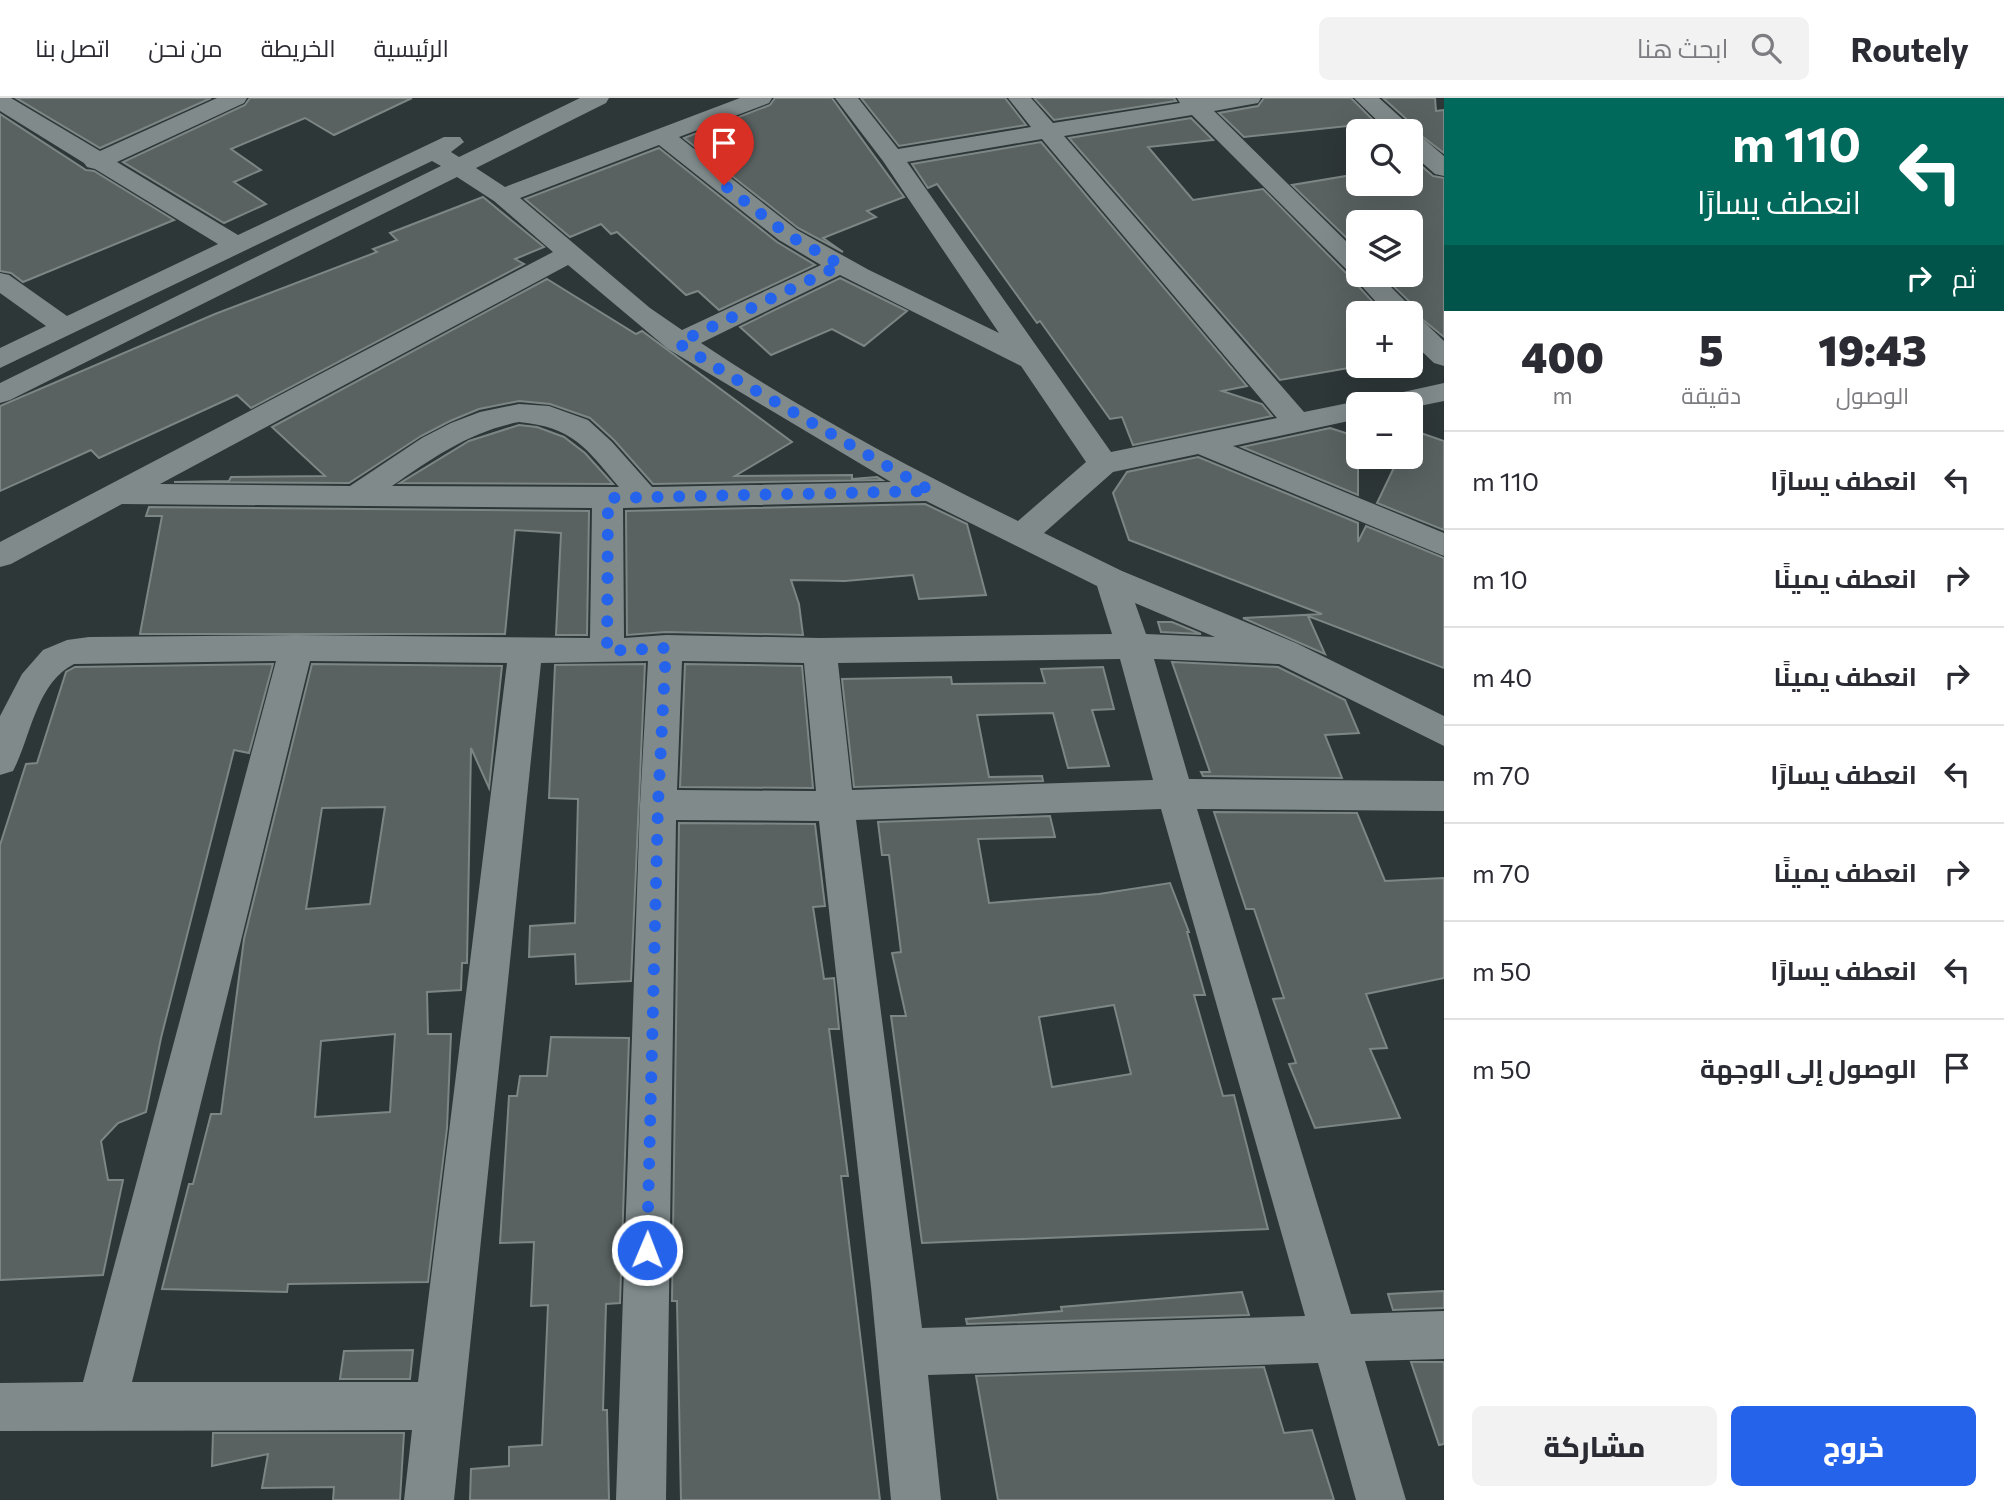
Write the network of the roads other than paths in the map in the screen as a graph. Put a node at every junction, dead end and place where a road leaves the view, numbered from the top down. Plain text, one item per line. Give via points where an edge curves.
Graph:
1 (236, 98) edge
2 (598, 98) edge
3 (761, 98) edge
4 (846, 98) edge
5 (1019, 98) edge
6 (1250, 98) edge
7 (1364, 98) edge
8 (7, 103) edge
9 (1193, 103) edge
10 (1388, 119) edge
11 (1048, 132) junction
12 (469, 134) dead end
13 (661, 135) junction
14 (1423, 150) edge
15 (892, 157) junction
16 (446, 159) junction
17 (96, 162) junction
18 (1444, 169) edge
19 (503, 196) junction
20 (235, 244) junction
21 (571, 253) junction
22 (1346, 256) edge
23 (841, 265) junction
24 (0, 281) edge
25 (1376, 287) edge
26 (1389, 301) edge
27 (64, 327) junction
28 (1423, 336) edge
29 (678, 343) junction
30 (1444, 356) edge
31 (0, 359) edge
32 (1033, 361) junction
33 (1444, 392) edge
34 (0, 394) edge
35 (1423, 396) edge
36 (1346, 413) edge
37 (1297, 423) junction
38 (1199, 443) junction
39 (203, 449) junction
40 (1103, 464) junction
41 (931, 491) junction
42 (118, 494) junction
43 (275, 495) junction
44 (356, 496) junction
45 (644, 497) junction
46 (608, 498) junction
47 (1022, 535) junction
48 (1444, 545) edge
49 (0, 556) edge
50 (1111, 579) junction
51 (1135, 646) junction
52 (296, 648) junction
53 (666, 648) junction
54 (526, 649) junction
55 (607, 651) junction
56 (820, 651) junction
57 (1284, 652) junction
58 (1444, 732) edge
59 (0, 761) edge
60 (1173, 794) junction
61 (1444, 796) edge
62 (658, 804) junction
63 (834, 806) junction
64 (1444, 1335) edge
65 (1336, 1339) junction
66 (903, 1352) junction
67 (0, 1406) edge
68 (439, 1406) junction
69 (101, 1408) junction
70 (429, 1500) edge
71 (641, 1500) edge
72 (916, 1500) edge
73 (1381, 1500) edge

1 - 17 street
2 - 16 street
3 - 13 street
4 - 15 street
5 - 11 street
6 - 9 street
7 - 10 street
8 - 17 street
9 - 11 street
9 - 22 street
11 - 15 street
11 - 37 street
12 - 16 street
13 - 19 street
13 - 23 street via 788,235
14 - 18 street
15 - 32 street
16 - 19 street
16 - 20 street
16 - 34 street
17 - 20 street
19 - 21 street
20 - 27 street
21 - 29 street
21 - 39 street
23 - 29 street
23 - 32 street
24 - 27 street
25 - 26 street
27 - 31 street
28 - 30 street
29 - 41 street
32 - 40 street
33 - 35 street
36 - 37 street
37 - 38 street
38 - 40 street
38 - 48 street
39 - 42 street
39 - 43 street
40 - 47 street
41 - 45 street
41 - 47 street
42 - 43 street
42 - 49 street
43 - 44 street
44 - 45 street via 459,430 500,414 527,412 556,417 580,428
44 - 46 street
45 - 46 street
46 - 55 street
47 - 50 street
50 - 51 street
50 - 57 street
51 - 56 street
51 - 57 street
51 - 60 street
52 - 54 street
52 - 59 street via 65,653 36,678
52 - 69 street
53 - 55 street
53 - 56 street
53 - 62 street
54 - 55 street
54 - 68 street
56 - 63 street
57 - 58 street
60 - 61 street
60 - 63 street
60 - 65 street
62 - 63 street
62 - 71 street
63 - 66 street
64 - 65 street
65 - 66 street
65 - 73 street
66 - 72 street
67 - 69 street
68 - 69 street
68 - 70 street

